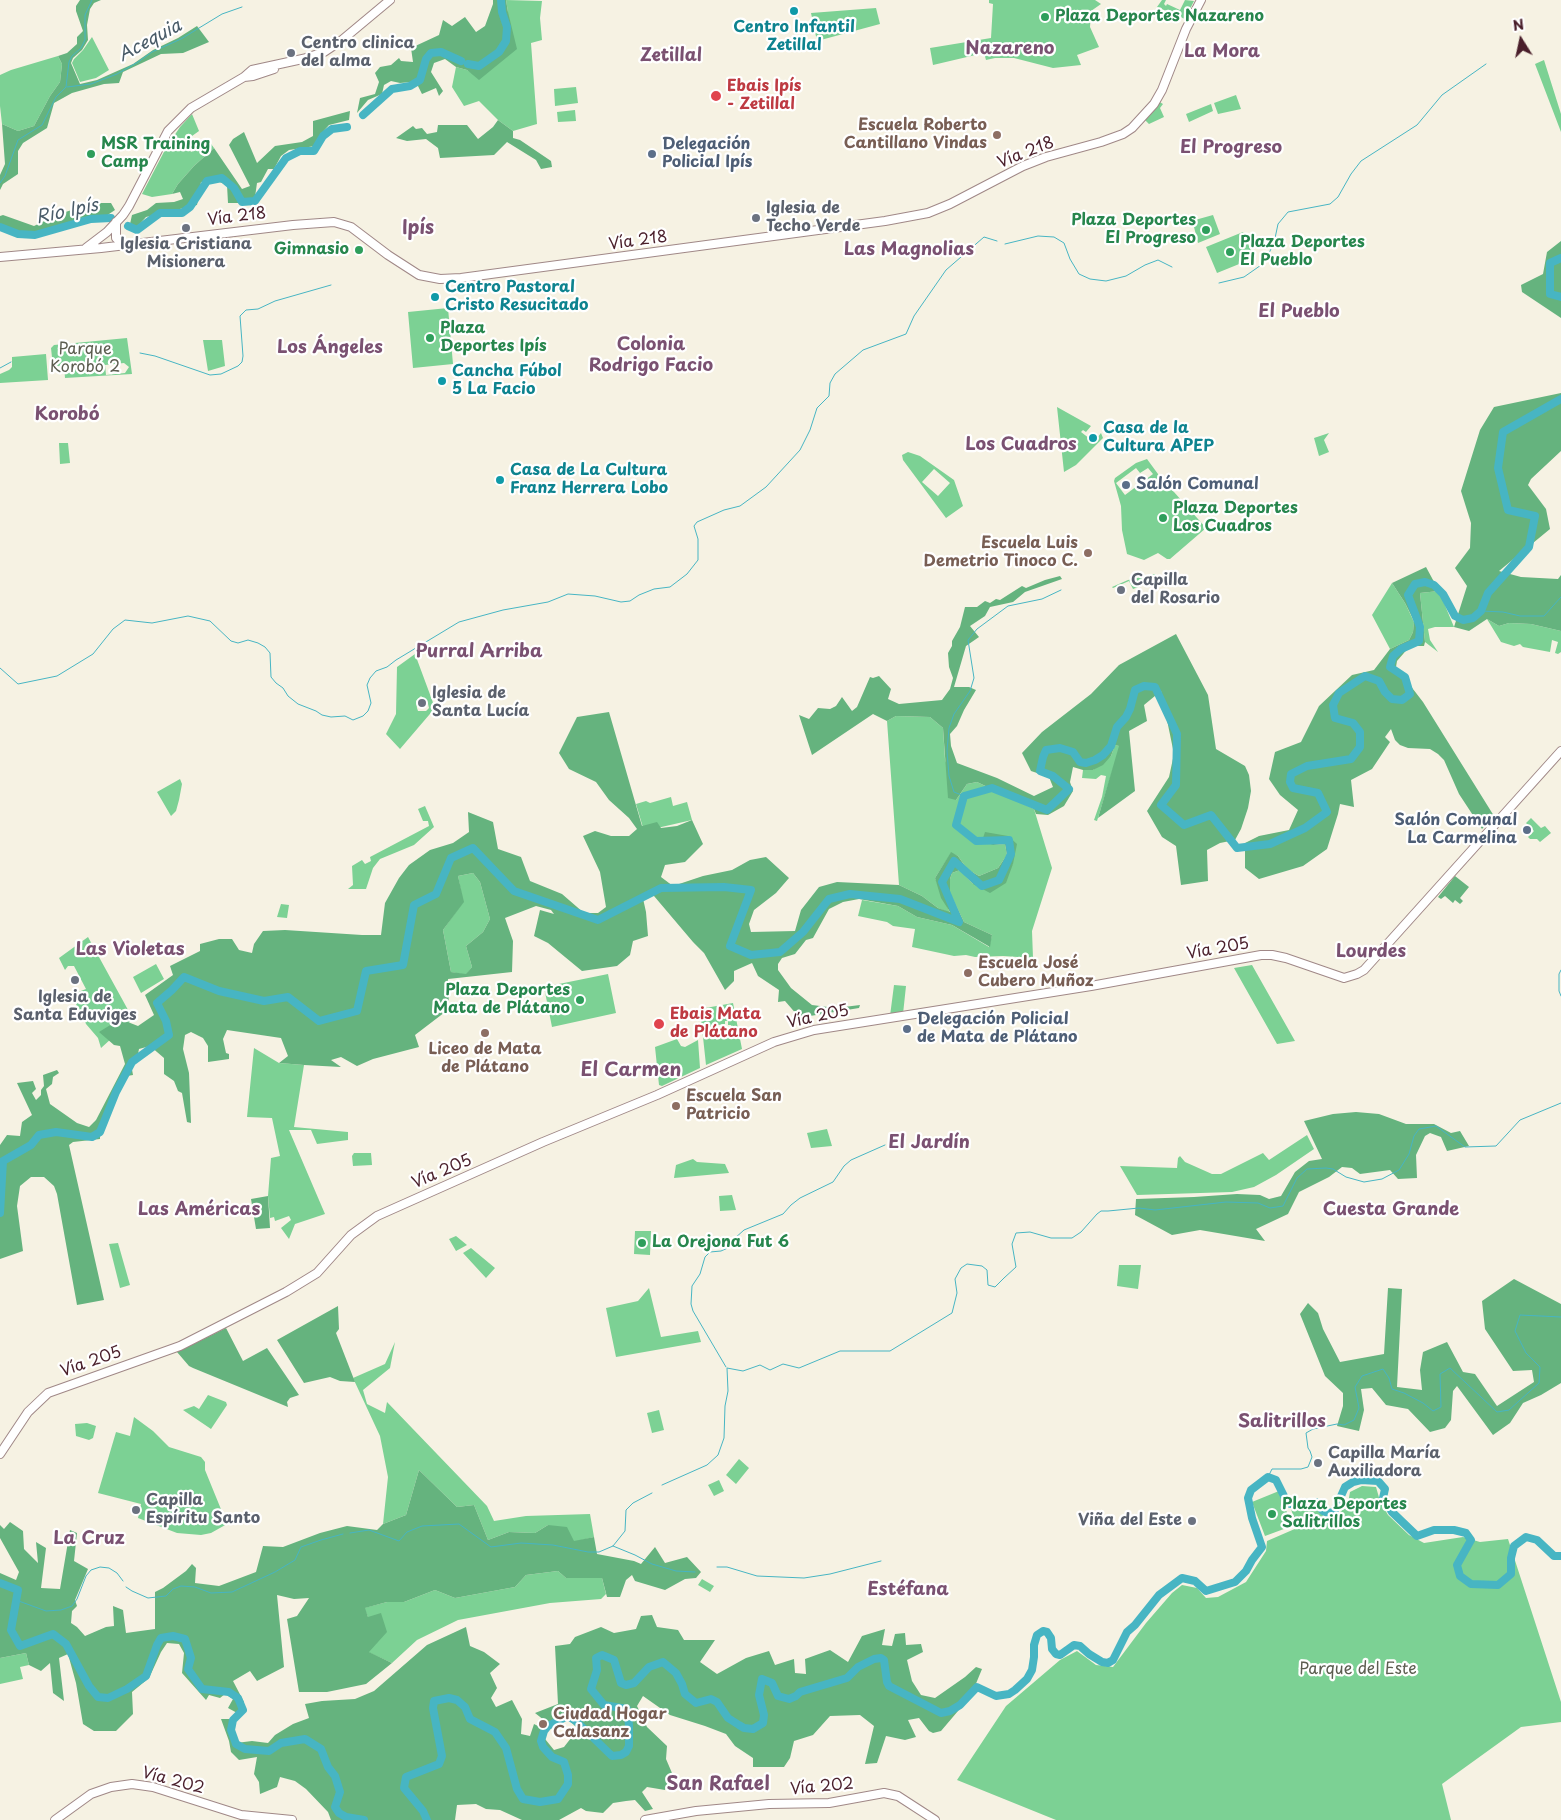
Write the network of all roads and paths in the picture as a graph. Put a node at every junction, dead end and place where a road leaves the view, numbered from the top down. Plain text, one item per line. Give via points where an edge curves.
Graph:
1 (390, 0) edge
2 (1201, 0) edge
3 (307, 58) junction
4 (251, 66) dead end
5 (265, 67) junction
6 (244, 77) junction
7 (116, 222) junction
8 (129, 245) junction
9 (84, 249) junction
10 (0, 257) edge
11 (1561, 751) edge
12 (0, 1454) edge
13 (55, 1820) edge
14 (292, 1820) edge
15 (645, 1820) edge
16 (935, 1820) edge

1 - 3 main road via 342,40
2 - 8 main road, Vía 218 via 1162,90 1132,128 1123,134 1023,166 928,214 440,279 419,275 351,227 334,222
3 - 5 main road
3 - 6 main road
4 - 5 main road
5 - 6 main road via 252,70
6 - 7 main road via 191,108 168,131 130,206
7 - 8 main road via 116,238
7 - 9 main road
8 - 9 main road, Vía 218
9 - 10 main road, Vía 218
11 - 12 main road, Vía 205 via 1357,974 1344,978 1286,958 1261,955 814,1030 780,1040 385,1212 351,1235 317,1273 286,1292 180,1346 48,1393 28,1412
13 - 14 main road, Vía 202 via 91,1794 132,1784 153,1787 241,1815
15 - 16 main road, Vía 202 via 696,1811 770,1804 829,1803 884,1794 898,1796

